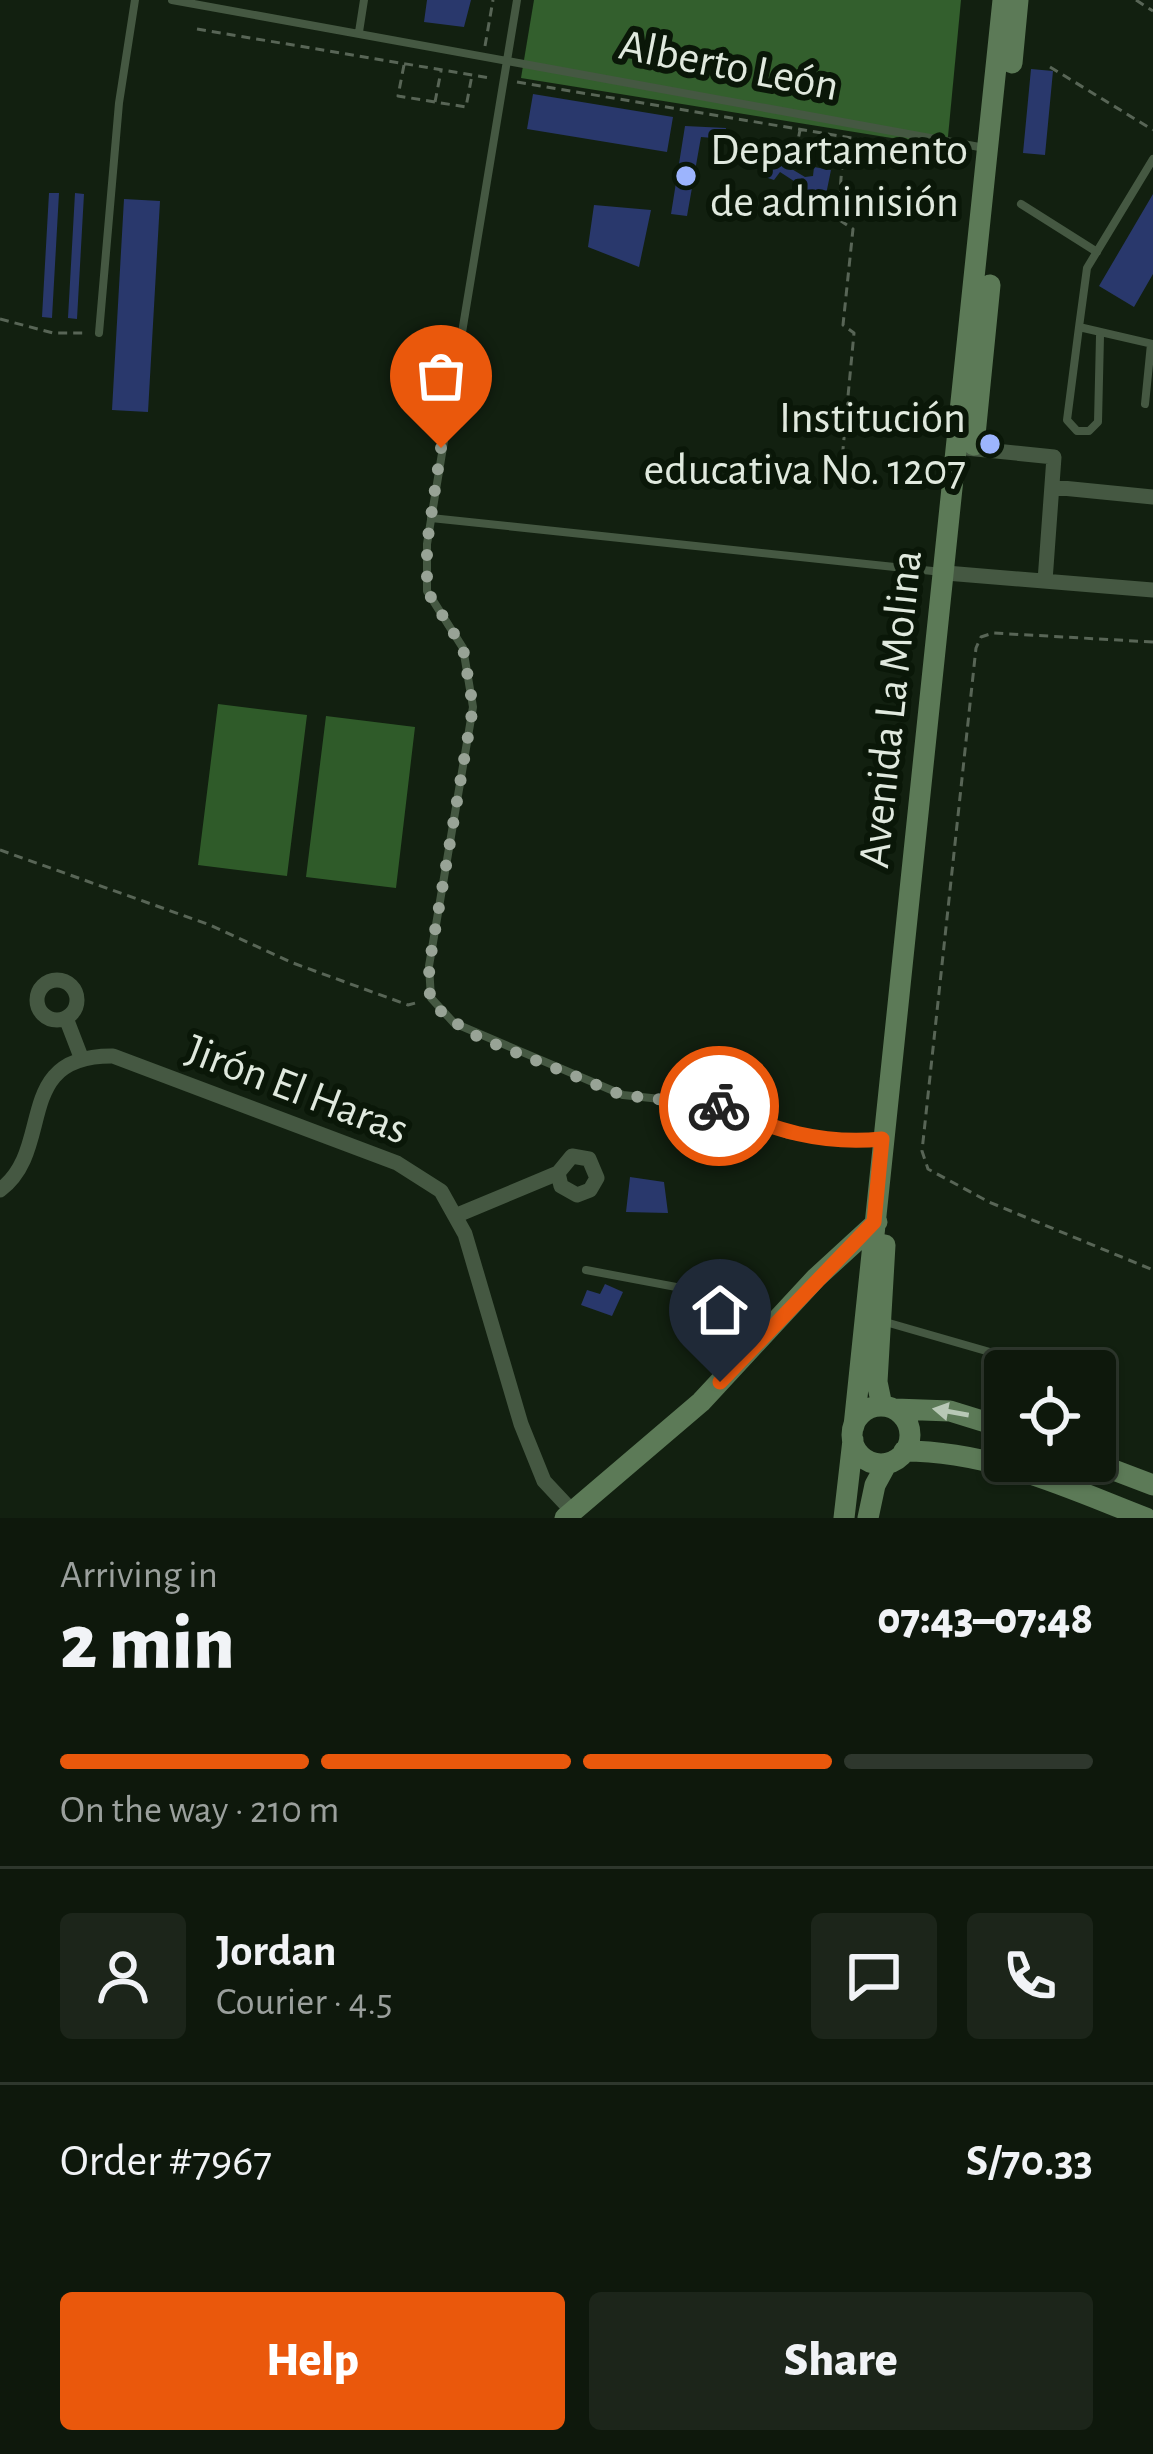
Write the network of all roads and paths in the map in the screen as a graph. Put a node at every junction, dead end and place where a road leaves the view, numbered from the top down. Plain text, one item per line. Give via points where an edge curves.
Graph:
1 (135, 0) edge
2 (172, 0) edge
3 (364, 0) edge
4 (493, 0) edge
5 (517, 0) edge
6 (1003, 0) edge
7 (1018, 0) edge
8 (1136, 0) edge
9 (1153, 10) edge
10 (197, 29) dead end
11 (359, 32) junction
12 (483, 53) junction
13 (508, 58) junction
14 (404, 64) junction
15 (1050, 67) dead end
16 (441, 70) junction
17 (472, 75) junction
18 (503, 80) junction
19 (435, 102) junction
20 (801, 129) junction
21 (1153, 130) edge
22 (844, 136) junction
23 (989, 148) junction
24 (929, 151) dead end
25 (1153, 159) edge
26 (793, 166) dead end
27 (1021, 204) dead end
28 (1097, 252) junction
29 (0, 320) edge
30 (1079, 327) junction
31 (99, 333) joint
32 (1100, 335) junction
33 (1152, 344) edge
34 (1145, 404) dead end
35 (966, 448) junction
36 (841, 470) dead end
37 (1052, 487) junction
38 (1153, 497) edge
39 (431, 518) junction
40 (953, 573) junction
41 (1045, 581) junction
42 (1153, 590) edge
43 (1153, 642) edge
44 (0, 850) edge
45 (430, 998) junction
46 (66, 1018) dead end
47 (81, 1058) junction
48 (882, 1139) junction
49 (557, 1173) dead end
50 (0, 1190) edge
51 (455, 1216) junction
52 (880, 1225) junction
53 (586, 1270) dead end
54 (1153, 1270) edge
55 (816, 1278) junction
56 (868, 1280) junction
57 (880, 1320) junction
58 (778, 1321) junction
59 (984, 1350) edge
60 (888, 1408) junction
61 (984, 1422) edge
62 (853, 1433) junction
63 (896, 1457) junction
64 (1116, 1471) edge
65 (1153, 1485) edge
66 (569, 1515) edge
67 (844, 1518) edge
68 (868, 1518) edge
69 (1146, 1518) edge

1 - 31 lane
2 - 11 lane, Alberto León
3 - 11 lane
4 - 12 path
5 - 13 lane
6 - 23 main road, Avenida La Molina
7 - 35 main road, Avenida La Molina
8 - 9 path
10 - 14 path
11 - 12 lane, Alberto León
12 - 13 lane, Alberto León
13 - 18 lane
13 - 23 lane, Alberto León
14 - 16 path
14 - 19 path via 398,96
15 - 21 path
16 - 17 path
16 - 19 path
17 - 18 path
17 - 19 path via 466,107
18 - 20 path
18 - 39 lane
20 - 22 path
20 - 26 path
22 - 24 path
22 - 36 path via 838,219 853,229 843,325 854,333
23 - 35 main road, Avenida La Molina
25 - 28 lane
27 - 28 lane
28 - 30 lane via 1084,279
29 - 31 path
30 - 32 lane
30 - 32 lane via 1067,420 1077,431 1098,422
32 - 33 lane
33 - 34 lane
35 - 37 street via 1054,457
35 - 40 main road, Avenida La Molina
37 - 38 street
37 - 41 street
39 - 40 lane
39 - 45 lane via 427,591 463,648 473,707
40 - 41 street
40 - 48 main road, Avenida La Molina
40 - 52 main road, Avenida La Molina
41 - 42 street
43 - 54 path via 993,633 976,648 922,1151 928,1169 989,1202
44 - 45 path via 408,1005
45 - 48 lane via 480,1038 622,1095 716,1105 788,1135
46 - 47 street
47 - 50 street via 64,1065 44,1092 17,1172
47 - 51 street, Jirón El Haras via 113,1057 397,1163 441,1191
48 - 52 main road, Avenida La Molina
49 - 51 street
51 - 66 street, Jirón El Haras via 521,1424 544,1481
52 - 55 main road
52 - 56 main road, Avenida La Molina
52 - 57 main road, Avenida La Molina
53 - 58 lane via 740,1299
55 - 56 main road via 846,1268
55 - 58 main road
56 - 62 main road, Avenida La Molina
57 - 59 lane
57 - 60 main road, Avenida La Molina via 877,1382
58 - 66 main road via 674,1428
61 -> 60 main road
60 - 62 main road via 867,1409
60 - 63 main road via 909,1432
62 - 63 main road via 863,1458
62 - 67 main road, Avenida La Molina
63 - 68 main road via 875,1485
63 - 69 main road via 995,1461
64 - 65 main road

